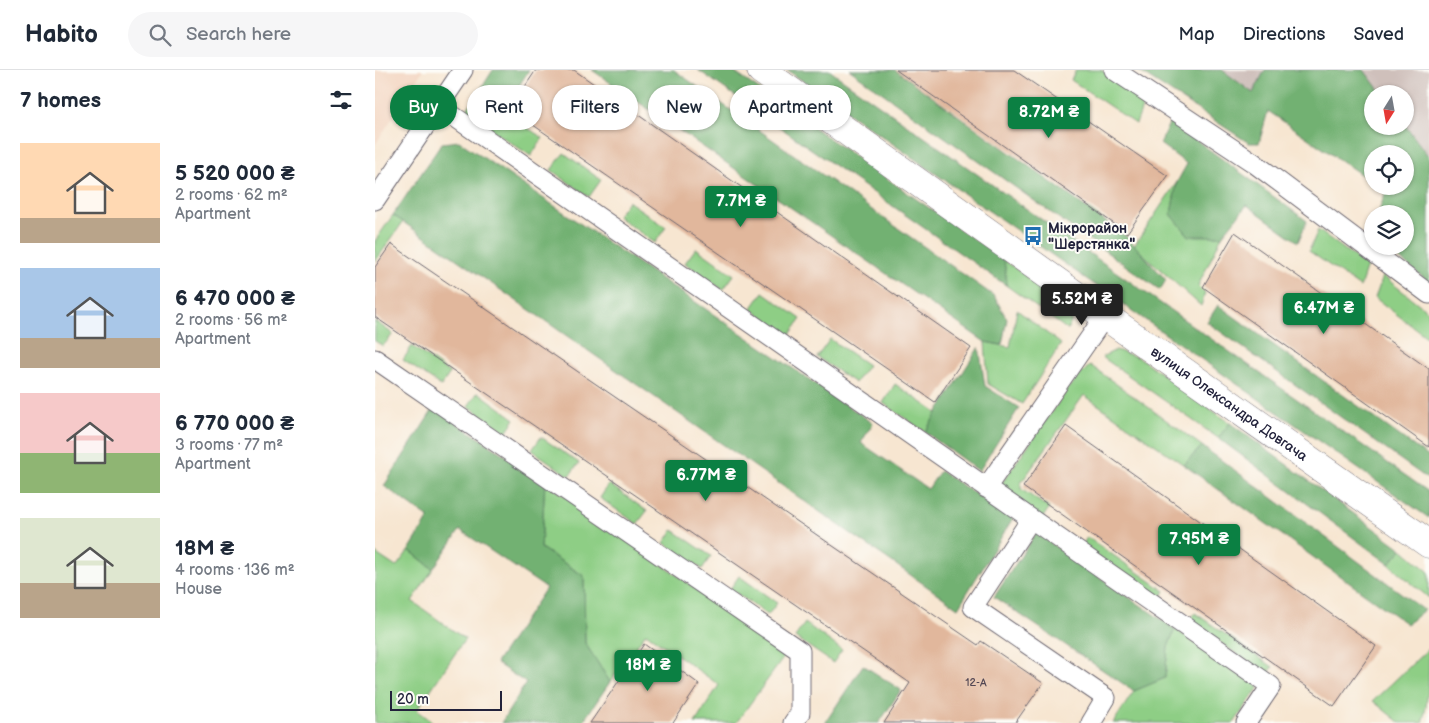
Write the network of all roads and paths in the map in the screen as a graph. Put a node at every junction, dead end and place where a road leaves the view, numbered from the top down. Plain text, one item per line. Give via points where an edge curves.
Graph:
1 (463, 70) edge
2 (761, 70) edge
3 (1114, 70) edge
4 (453, 85) edge
5 (457, 119) edge
6 (423, 130) edge
7 (375, 200) edge
8 (1429, 294) edge
9 (1105, 316) junction
10 (375, 359) edge
11 (986, 488) junction
12 (1031, 519) junction
13 (1429, 544) edge
14 (793, 723) edge
15 (1091, 723) edge
16 (1246, 723) edge

1 - 4 lane
2 - 9 street, вулиця Олександра Довгача
3 - 8 lane via 1254,163
5 - 11 lane
6 - 7 lane
9 - 11 lane
9 - 13 street, вулиця Олександра Довгача
10 - 14 lane via 800,651 799,714
11 - 12 lane
12 - 15 lane via 973,607 1106,698
12 - 16 lane via 1271,686

